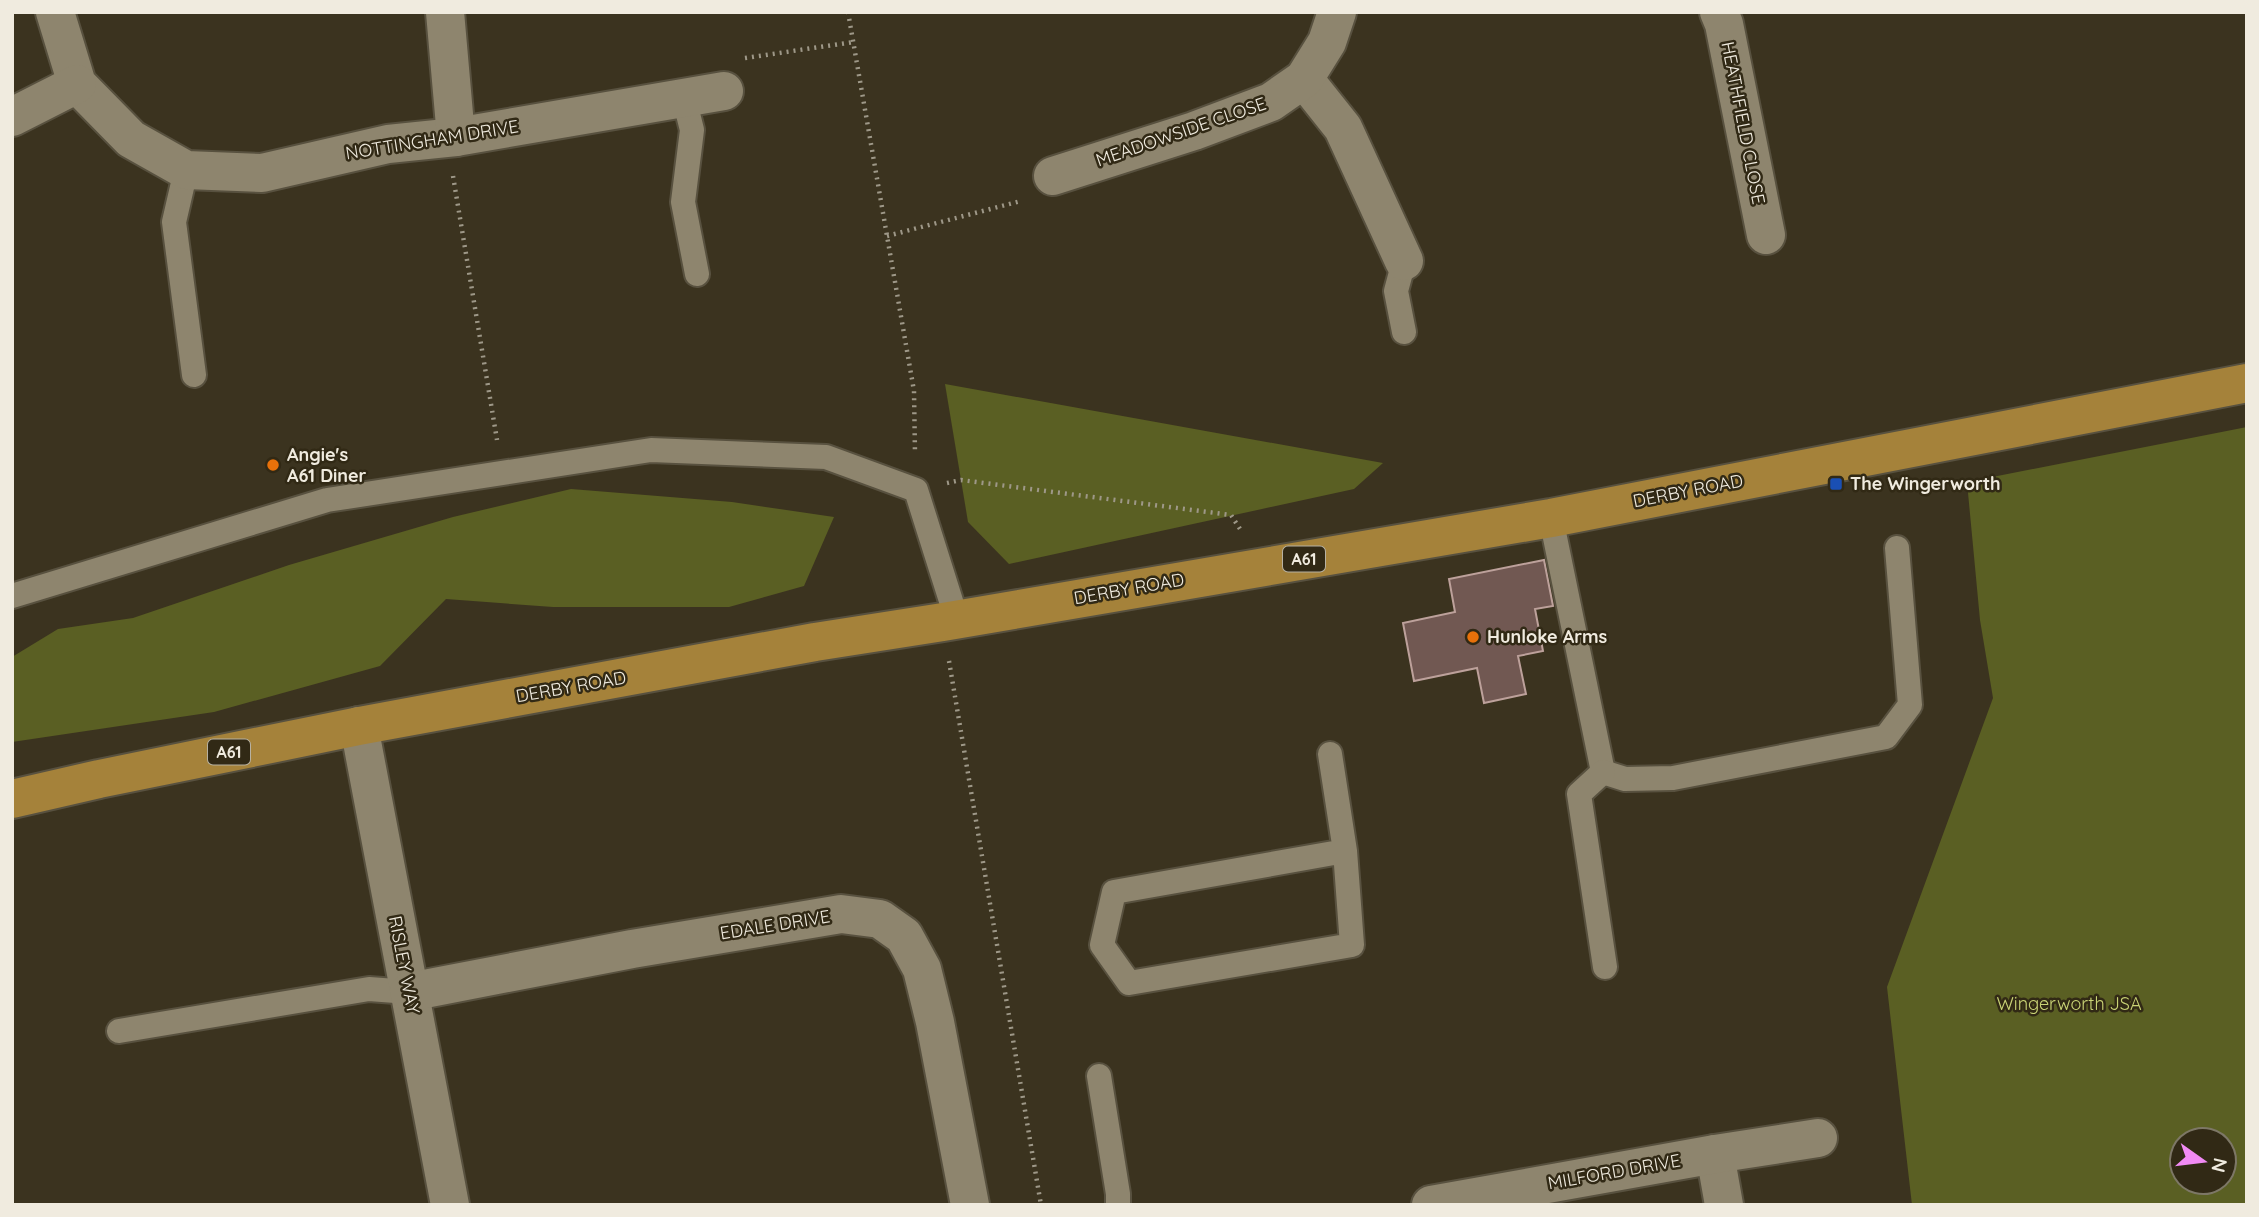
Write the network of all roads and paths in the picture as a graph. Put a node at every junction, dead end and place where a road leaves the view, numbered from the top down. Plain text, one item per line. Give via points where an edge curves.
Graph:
1 (55, 12) edge
2 (445, 12) edge
3 (848, 12) edge
4 (1337, 12) edge
5 (1719, 12) edge
6 (854, 42) junction
7 (1304, 79) junction
8 (77, 84) junction
9 (724, 90) joint
10 (684, 98) junction
11 (12, 117) edge
12 (451, 138) junction
13 (186, 170) junction
14 (1054, 176) joint
15 (1766, 235) dead end
16 (887, 236) junction
17 (1404, 261) joint
18 (697, 274) dead end
19 (1404, 332) dead end
20 (194, 375) dead end
21 (2247, 383) edge
22 (501, 472) junction
23 (916, 490) junction
24 (1551, 517) junction
25 (1897, 548) dead end
26 (1265, 566) junction
27 (12, 596) edge
28 (950, 621) junction
29 (359, 726) junction
30 (1330, 754) dead end
31 (1603, 772) junction
32 (12, 799) edge
33 (1345, 851) junction
34 (1605, 967) dead end
35 (409, 992) junction
36 (119, 1031) dead end
37 (1100, 1076) dead end
38 (1818, 1138) dead end
39 (1715, 1154) junction
40 (450, 1205) edge
41 (970, 1205) edge
42 (1041, 1205) edge
43 (1118, 1205) edge
44 (1431, 1205) edge
45 (1724, 1205) edge

1 - 8 street, NOTTINGHAM DRIVE
2 - 12 street
3 - 6 path
4 - 7 street, MEADOWSIDE CLOSE via 1327,42
5 - 15 street, HEATHFIELD CLOSE
6 - 9 path via 745,58
6 - 16 path
7 - 14 street, MEADOWSIDE CLOSE via 1271,102
7 - 17 street via 1343,128
8 - 11 street
8 - 13 street, NOTTINGHAM DRIVE via 131,139
9 - 10 street, NOTTINGHAM DRIVE
10 - 12 street, NOTTINGHAM DRIVE
10 - 18 lane via 692,131 683,202
12 - 13 street, NOTTINGHAM DRIVE via 388,144 262,173
12 - 22 path
13 - 20 lane via 174,222
14 - 16 path via 1036,197
16 - 23 path via 914,391
17 - 19 lane via 1396,291
21 - 24 highway, DERBY ROAD / A61
22 - 23 lane via 652,450 826,457
22 - 27 lane via 327,500
23 - 26 path via 961,480 1231,515
23 - 28 lane
24 - 26 highway, DERBY ROAD / A61
24 - 31 lane
25 - 31 lane via 1910,705 1886,737 1673,778 1625,779
26 - 28 highway, DERBY ROAD / A61
28 - 29 highway, DERBY ROAD / A61
28 - 42 path
29 - 32 highway, DERBY ROAD / A61
29 - 35 street, RISLEY WAY
30 - 33 lane
31 - 34 lane via 1579,794
33 - 33 lane via 1352,945 1129,983 1102,945 1114,892
35 - 36 lane via 369,989
35 - 40 street, RISLEY WAY
35 - 41 street, EDALE DRIVE via 841,914 880,919 904,936 922,969
37 - 43 lane
38 - 39 street, MILFORD DRIVE
39 - 44 street, MILFORD DRIVE
39 - 45 street

